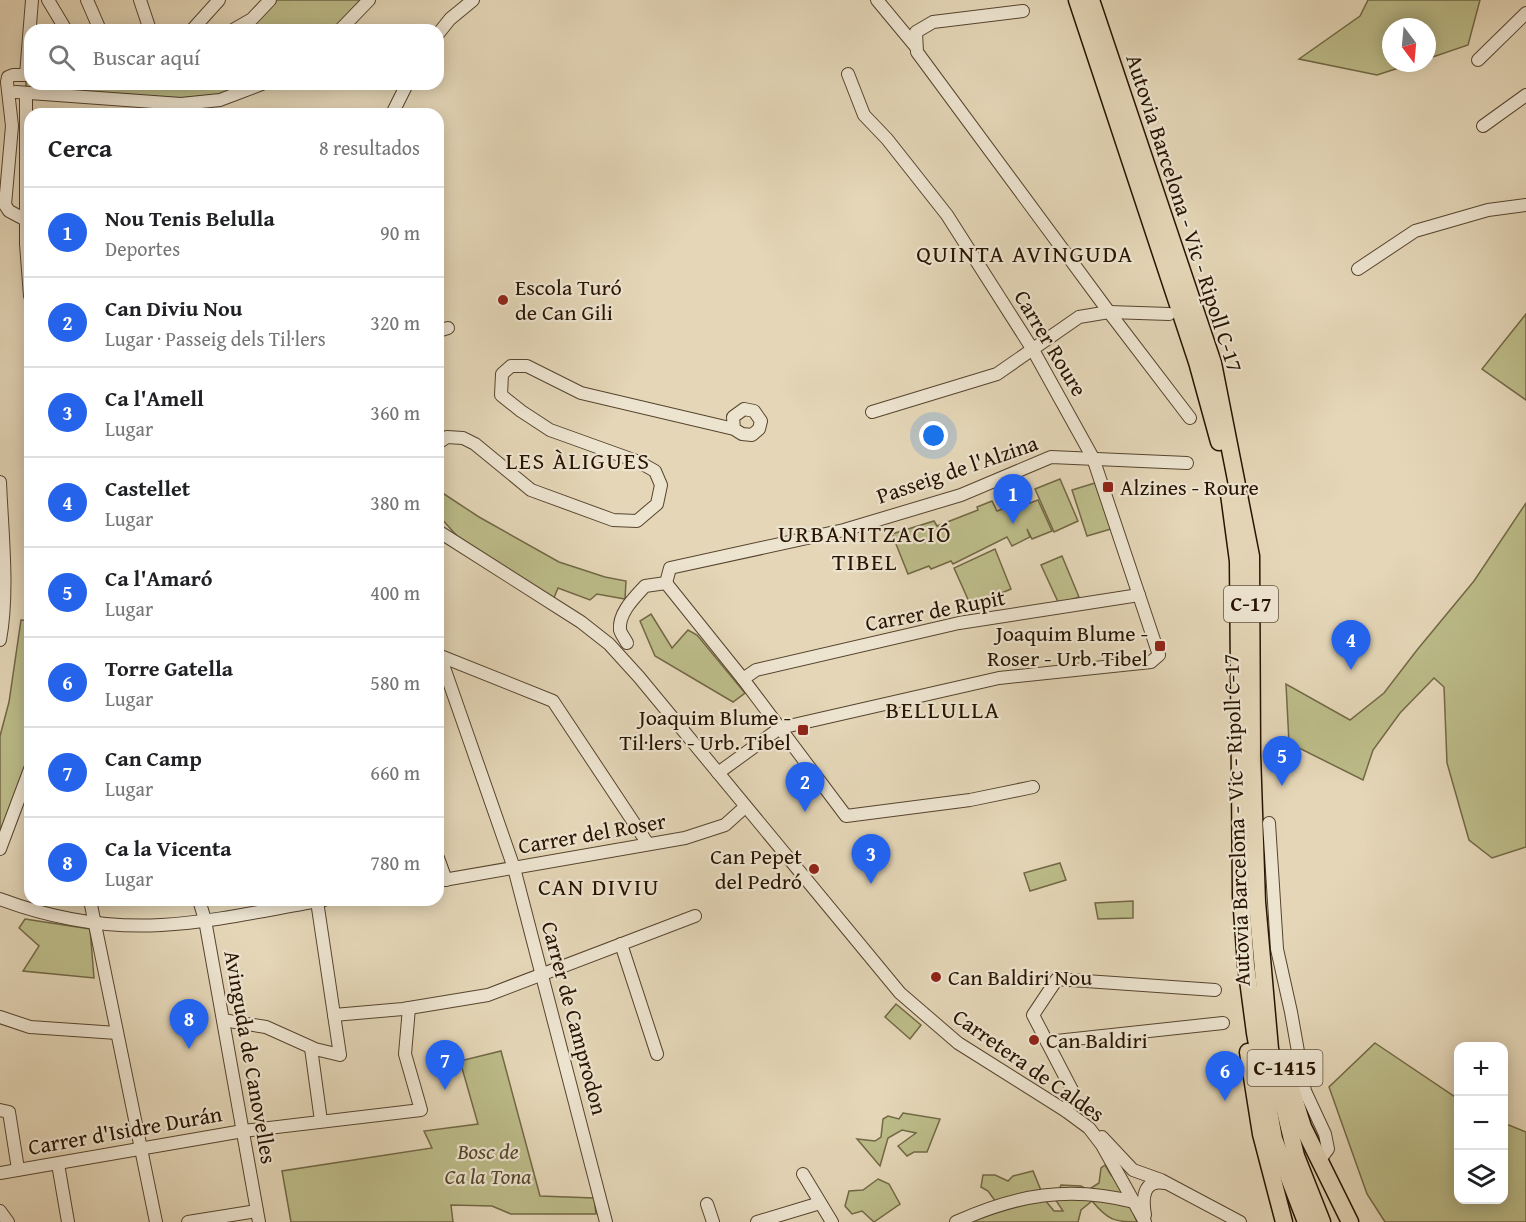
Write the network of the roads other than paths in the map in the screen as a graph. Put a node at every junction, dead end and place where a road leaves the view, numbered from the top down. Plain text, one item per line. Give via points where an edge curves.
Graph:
1 (32, 0) edge
2 (48, 0) edge
3 (87, 0) edge
4 (140, 0) edge
5 (219, 0) edge
6 (270, 0) edge
7 (369, 0) edge
8 (473, 0) edge
9 (877, 0) edge
10 (1068, 0) edge
11 (1077, 0) edge
12 (1091, 0) edge
13 (1023, 11) dead end
14 (1526, 13) edge
15 (31, 24) edge
16 (62, 24) edge
17 (97, 24) edge
18 (148, 24) edge
19 (197, 24) edge
20 (243, 24) edge
21 (346, 24) edge
22 (444, 26) edge
23 (916, 46) junction
24 (1479, 60) dead end
25 (848, 74) dead end
26 (24, 75) edge
27 (1107, 88) junction
28 (246, 90) edge
29 (404, 90) edge
30 (1526, 95) edge
31 (395, 108) edge
32 (1483, 126) dead end
33 (24, 169) edge
34 (1526, 205) edge
35 (24, 219) edge
36 (1358, 269) dead end
37 (1109, 312) junction
38 (1169, 314) dead end
39 (1033, 350) junction
40 (872, 412) dead end
41 (1190, 418) dead end
42 (734, 429) dead end
43 (444, 439) edge
44 (1093, 458) junction
45 (1187, 464) dead end
46 (0, 482) edge
47 (444, 535) edge
48 (1, 579) edge
49 (666, 583) junction
50 (1139, 595) junction
51 (0, 640) edge
52 (627, 644) dead end
53 (444, 657) edge
54 (444, 669) edge
55 (743, 679) junction
56 (780, 728) junction
57 (718, 773) junction
58 (24, 786) edge
59 (1033, 786) dead end
60 (746, 807) junction
61 (1269, 823) dead end
62 (648, 844) junction
63 (0, 849) edge
64 (514, 868) junction
65 (444, 881) edge
66 (1241, 896) junction
67 (0, 899) edge
68 (1257, 902) junction
69 (24, 906) edge
70 (24, 906) edge
71 (91, 906) edge
72 (201, 906) edge
73 (273, 906) edge
74 (321, 906) edge
75 (695, 916) dead end
76 (205, 920) junction
77 (95, 922) junction
78 (621, 944) junction
79 (542, 975) junction
80 (1215, 990) dead end
81 (409, 1008) junction
82 (334, 1015) junction
83 (0, 1017) edge
84 (223, 1020) junction
85 (1222, 1023) dead end
86 (117, 1034) junction
87 (1047, 1042) junction
88 (311, 1048) junction
89 (657, 1054) dead end
90 (0, 1110) edge
91 (1066, 1111) junction
92 (321, 1121) junction
93 (1089, 1128) junction
94 (243, 1131) junction
95 (141, 1148) junction
96 (1319, 1161) junction
97 (57, 1164) junction
98 (18, 1170) junction
99 (1133, 1170) junction
100 (0, 1173) edge
101 (803, 1174) dead end
102 (1122, 1181) junction
103 (1170, 1184) junction
104 (1134, 1202) junction
105 (820, 1203) junction
106 (707, 1204) dead end
107 (0, 1211) edge
108 (258, 1217) edge
109 (9, 1222) edge
110 (68, 1222) edge
111 (156, 1222) edge
112 (188, 1222) edge
113 (606, 1222) edge
114 (713, 1222) edge
115 (757, 1222) edge
116 (832, 1222) edge
117 (956, 1222) edge
118 (1146, 1222) edge
119 (1240, 1222) edge
120 (1284, 1222) edge
121 (1306, 1222) edge
122 (1322, 1222) edge
123 (1350, 1222) edge

1 - 15 street
2 - 16 street
3 - 17 street
4 - 18 street
5 - 19 street
6 - 20 street
7 - 21 street
8 - 22 street
9 - 23 street
10 - 27 highway
11 - 27 highway, Autovia Barcelona - Vic - Ripoll C-17 / C-17
12 - 68 highway, Autovia Barcelona - Vic - Ripoll C-17 / C-17 via 1213,363 1251,556
13 - 23 street via 933,22 916,32
14 - 24 street
23 - 37 street via 916,52
25 - 39 street, Carrer Roure via 864,115 947,215
26 - 35 street via 8,77 12,126 5,205 9,212
27 - 66 highway, Autovia Barcelona - Vic - Ripoll C-17 / C-17 via 1197,362 1225,464 1238,561
28 - 33 street via 220,100 182,104 21,92
29 - 31 street
30 - 32 street
34 - 36 street via 1488,210 1416,231
37 - 38 street
37 - 39 street via 1079,317
37 - 41 street
39 - 40 street via 997,374
39 - 44 street, Carrer Roure
42 - 43 street via 581,393 527,366 511,366 502,374 501,395 550,430 655,471 661,485 657,504 637,521 613,520 531,490 475,444 463,438
44 - 45 street, Passeig de l'Alzina
44 - 49 street, Passeig de l'Alzina via 1051,458 961,495 844,530 670,568
44 - 50 street, Carrer Roure
46 - 48 street
47 - 57 street, Carretera de Caldes via 609,644
48 - 51 street
49 - 52 street, Passeig de l'Alzina via 645,586 630,604 620,630
49 - 55 street
50 - 55 street, Carrer de Rupit via 959,623 756,670
50 - 56 street, Carrer Roure via 1159,655 1151,662 999,678
53 - 62 street via 553,701
54 - 64 street, Carrer de Camprodon
55 - 56 street
56 - 57 street
56 - 59 street via 846,816 970,800
57 - 60 street, Carretera de Caldes
58 - 63 street
60 - 62 street, Carrer del Roser via 715,830
60 - 91 street, Carretera de Caldes via 900,993 958,1043
61 - 96 street via 1277,949 1305,1091 1328,1149
62 - 64 street, Carrer del Roser
64 - 65 street, Carrer del Roser
64 - 79 street, Carrer de Camprodon
66 - 120 highway via 1239,958 1251,1078
66 - 121 highway, Autovia Barcelona - Vic - Ripoll C-17 / C-17 via 1255,1033 1274,1139
67 - 70 street
68 - 96 highway, C-1415 via 1269,1001 1283,1061 1303,1127
68 - 122 highway, Autovia Barcelona - Vic - Ripoll C-17 / C-17 via 1270,1049 1296,1156
69 - 77 street
71 - 77 street
72 - 76 street, Avinguda de Canovelles
73 - 76 street
74 - 82 street
75 - 78 street
76 - 77 street via 160,925
76 - 84 street, Avinguda de Canovelles
77 - 86 street
78 - 79 street
78 - 89 street
79 - 81 street via 488,995
79 - 113 street, Carrer de Camprodon
80 - 87 street via 1057,979 1033,1015
81 - 82 street
81 - 92 street, Carrer d'Isidre Durán via 405,1054 421,1110
82 - 88 street via 340,1055
83 - 86 street via 30,1027
84 - 88 street via 266,1027
84 - 94 street, Avinguda de Canovelles
85 - 87 street
86 - 95 street
87 - 91 street via 1073,1092
88 - 92 street
90 - 98 street, Carrer d'Isidre Durán via 9,1112
91 - 93 street, Carretera de Caldes
92 - 94 street, Carrer d'Isidre Durán
93 - 99 street
93 - 102 street, Carretera de Caldes
94 - 95 street, Carrer d'Isidre Durán
94 - 108 street, Avinguda de Canovelles
95 - 97 street, Carrer d'Isidre Durán
95 - 111 street
96 - 123 highway, C-1415
97 - 98 street, Carrer d'Isidre Durán
97 - 110 street
98 - 100 street, Carrer d'Isidre Durán
99 - 102 street via 1123,1175
99 - 103 street
101 - 105 street
102 - 104 street, Carretera de Caldes
103 - 118 street via 1158,1182 1143,1193
103 - 119 street
104 - 117 street via 1106,1194 1054,1193 1011,1201
104 - 118 street, Carretera de Caldes
105 - 115 street
105 - 116 street
106 - 114 street
107 - 109 street
108 - 112 street

